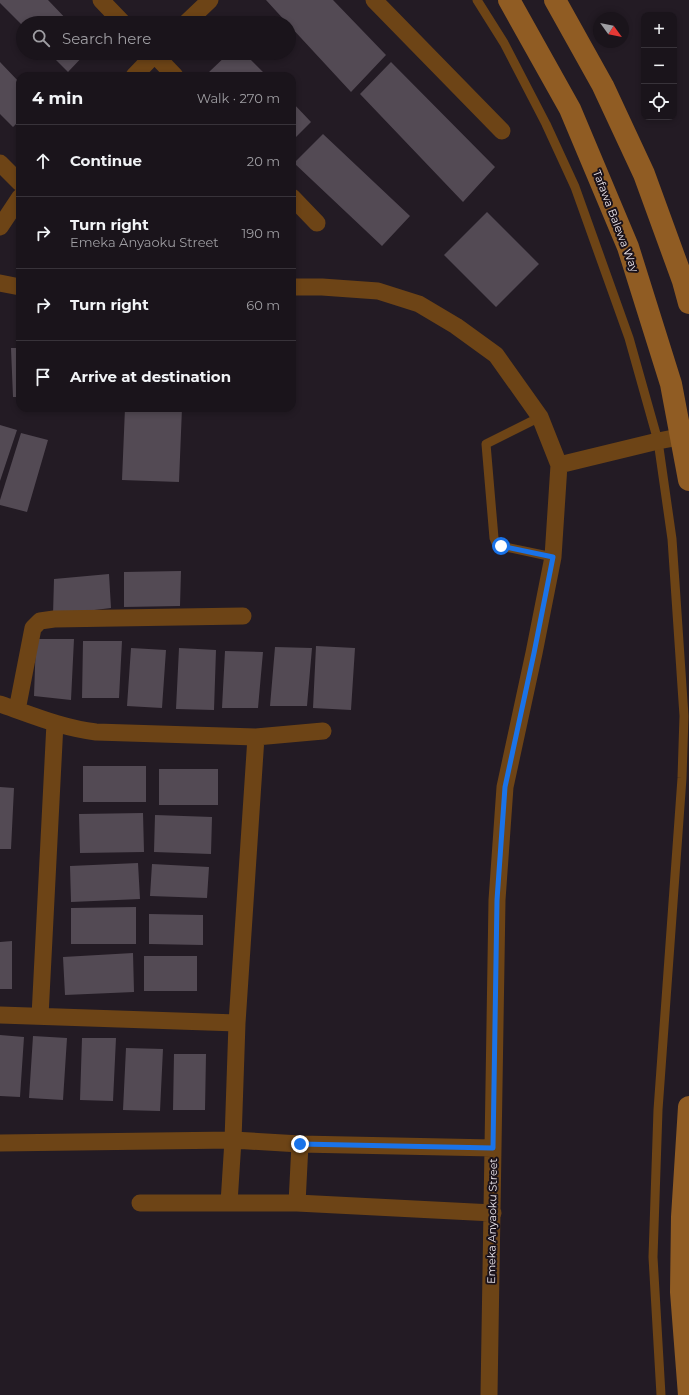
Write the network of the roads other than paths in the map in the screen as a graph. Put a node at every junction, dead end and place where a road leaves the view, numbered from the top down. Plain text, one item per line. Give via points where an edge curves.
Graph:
1 (101, 0) edge
2 (210, 0) edge
3 (374, 0) edge
4 (477, 0) edge
5 (509, 0) edge
6 (555, 0) edge
7 (116, 16) edge
8 (193, 16) edge
9 (149, 60) edge
10 (160, 60) edge
11 (138, 72) edge
12 (171, 72) edge
13 (502, 131) dead end
14 (0, 163) edge
15 (16, 179) edge
16 (296, 201) edge
17 (16, 203) edge
18 (317, 223) dead end
19 (0, 227) edge
20 (0, 283) edge
21 (16, 286) edge
22 (296, 287) edge
23 (689, 303) edge
24 (540, 417) junction
25 (685, 435) edge
26 (658, 441) junction
27 (559, 465) junction
28 (689, 480) edge
29 (553, 557) junction
30 (243, 616) dead end
31 (0, 704) edge
32 (17, 710) junction
33 (55, 723) junction
34 (323, 731) dead end
35 (256, 737) junction
36 (0, 1014) edge
37 (40, 1016) junction
38 (237, 1023) junction
39 (689, 1107) edge
40 (689, 1112) edge
41 (232, 1140) junction
42 (0, 1143) edge
43 (300, 1144) junction
44 (493, 1148) junction
45 (688, 1153) edge
46 (140, 1203) dead end
47 (229, 1203) junction
48 (297, 1203) junction
49 (493, 1213) junction
50 (489, 1395) edge
51 (661, 1395) edge
52 (689, 1395) edge

1 - 7 street
2 - 8 street
3 - 13 street
4 - 26 lane via 508,50 575,187 629,338
5 - 25 main road, Tafawa Balewa Way via 570,109 628,247
6 - 23 main road via 602,86 644,174
9 - 11 street
10 - 12 street
14 - 15 street
16 - 18 street
17 - 19 street
20 - 21 street
22 - 24 street, Emeka Anyaoku Street via 378,291 419,304 456,326 496,355
24 - 27 street, Emeka Anyaoku Street
24 - 29 lane via 486,444 494,538 501,546
25 - 26 street
25 - 28 main road, Tafawa Balewa Way
26 - 27 street
26 - 51 lane via 672,540 684,716 682,786 658,1110 653,1249
27 - 29 street, Emeka Anyaoku Street
29 - 44 street, Emeka Anyaoku Street via 505,787 497,900
30 - 32 street via 40,621 33,628
31 - 32 street
32 - 33 street
33 - 35 street via 96,732
33 - 37 street
34 - 35 street
35 - 38 street
36 - 37 street
37 - 38 street
38 - 41 street
39 - 40 main road
40 - 45 main road
41 - 42 street
41 - 43 street
41 - 47 street
43 - 44 street
43 - 48 street
44 - 49 street, Emeka Anyaoku Street
45 - 52 main road via 682,1217 681,1292
46 - 47 street
47 - 48 street
48 - 49 street
49 - 50 street, Emeka Anyaoku Street

